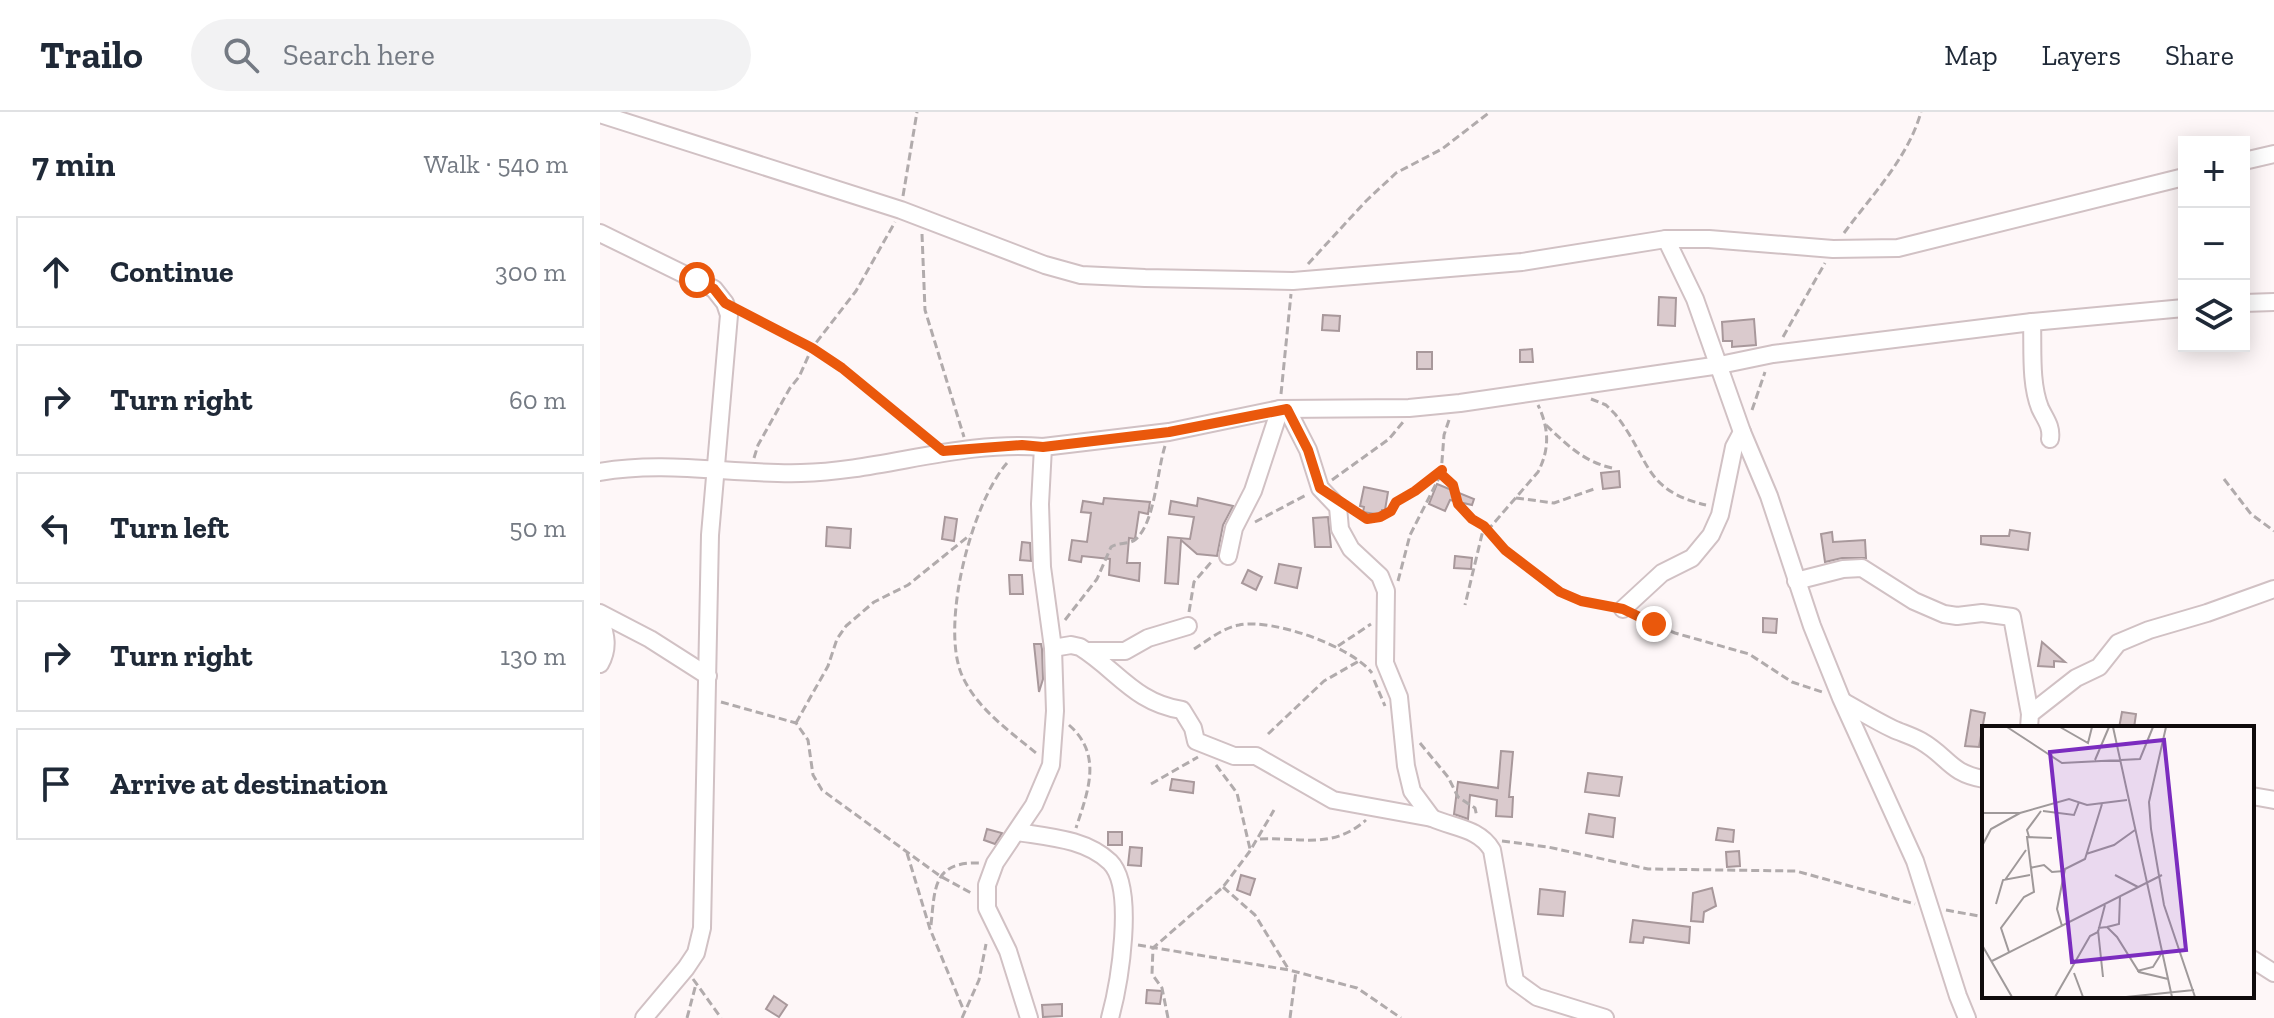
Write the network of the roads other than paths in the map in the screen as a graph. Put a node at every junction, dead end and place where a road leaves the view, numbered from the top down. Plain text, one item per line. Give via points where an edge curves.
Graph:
1 (600, 114) edge
2 (2274, 154) edge
3 (2250, 160) edge
4 (2178, 178) edge
5 (600, 233) edge
6 (1666, 239) junction
7 (2274, 302) edge
8 (2250, 303) edge
9 (2178, 309) edge
10 (2032, 322) junction
11 (1720, 365) junction
12 (1284, 409) junction
13 (1742, 432) junction
14 (2050, 439) dead end
15 (1043, 447) junction
16 (715, 471) junction
17 (600, 472) edge
18 (1228, 556) road end
19 (1796, 581) junction
20 (2274, 589) edge
21 (1623, 609) road end
22 (600, 616) edge
23 (1188, 626) dead end
24 (1052, 642) junction
25 (1087, 651) junction
26 (600, 664) edge
27 (708, 676) junction
28 (1842, 700) junction
29 (2030, 721) edge
30 (1982, 779) edge
31 (2254, 796) edge
32 (2274, 800) edge
33 (1432, 818) junction
34 (1018, 832) junction
35 (2254, 960) edge
36 (2274, 973) edge
37 (1553, 1010) edge
38 (644, 1018) edge
39 (1029, 1018) edge
40 (1110, 1018) edge
41 (1605, 1018) edge
42 (1967, 1018) edge

1 - 6 street via 901,210 1081,275 1293,281 1522,262
2 - 3 street
4 - 6 street via 1898,248
5 - 16 street via 714,289 725,303 729,315
6 - 11 street
7 - 8 street
9 - 10 street
10 - 11 street
10 - 14 street via 2035,385
11 - 12 street via 1460,403
11 - 13 street
12 - 15 street via 1169,432
12 - 18 street via 1234,528
12 - 33 street via 1308,450 1320,488 1338,507 1340,529 1351,549 1380,576 1386,591 1385,663 1399,697 1412,791
13 - 19 street
13 - 21 street via 1731,456 1716,525 1701,549 1662,573
15 - 16 street via 967,448 844,470
15 - 24 street via 1042,567
16 - 17 street
16 - 27 street
19 - 28 street
19 - 29 street via 1862,568 1944,614 2012,617
20 - 29 street via 2118,643 2099,667 2076,678
22 - 26 street via 606,654
22 - 27 street via 650,639
23 - 25 street via 1125,651
24 - 25 street
24 - 34 street via 1051,765
25 - 33 street via 1147,700 1182,710 1196,741 1234,756 1256,756 1333,800
27 - 38 street via 704,903 696,953
28 - 30 street via 1923,742 1964,775
28 - 42 street via 1908,846
31 - 32 street
33 - 37 street via 1482,837 1495,863 1515,981
34 - 39 street via 995,863 987,885 990,914
34 - 40 street via 1072,841 1102,856 1117,872 1123,942
35 - 36 street
37 - 41 street

